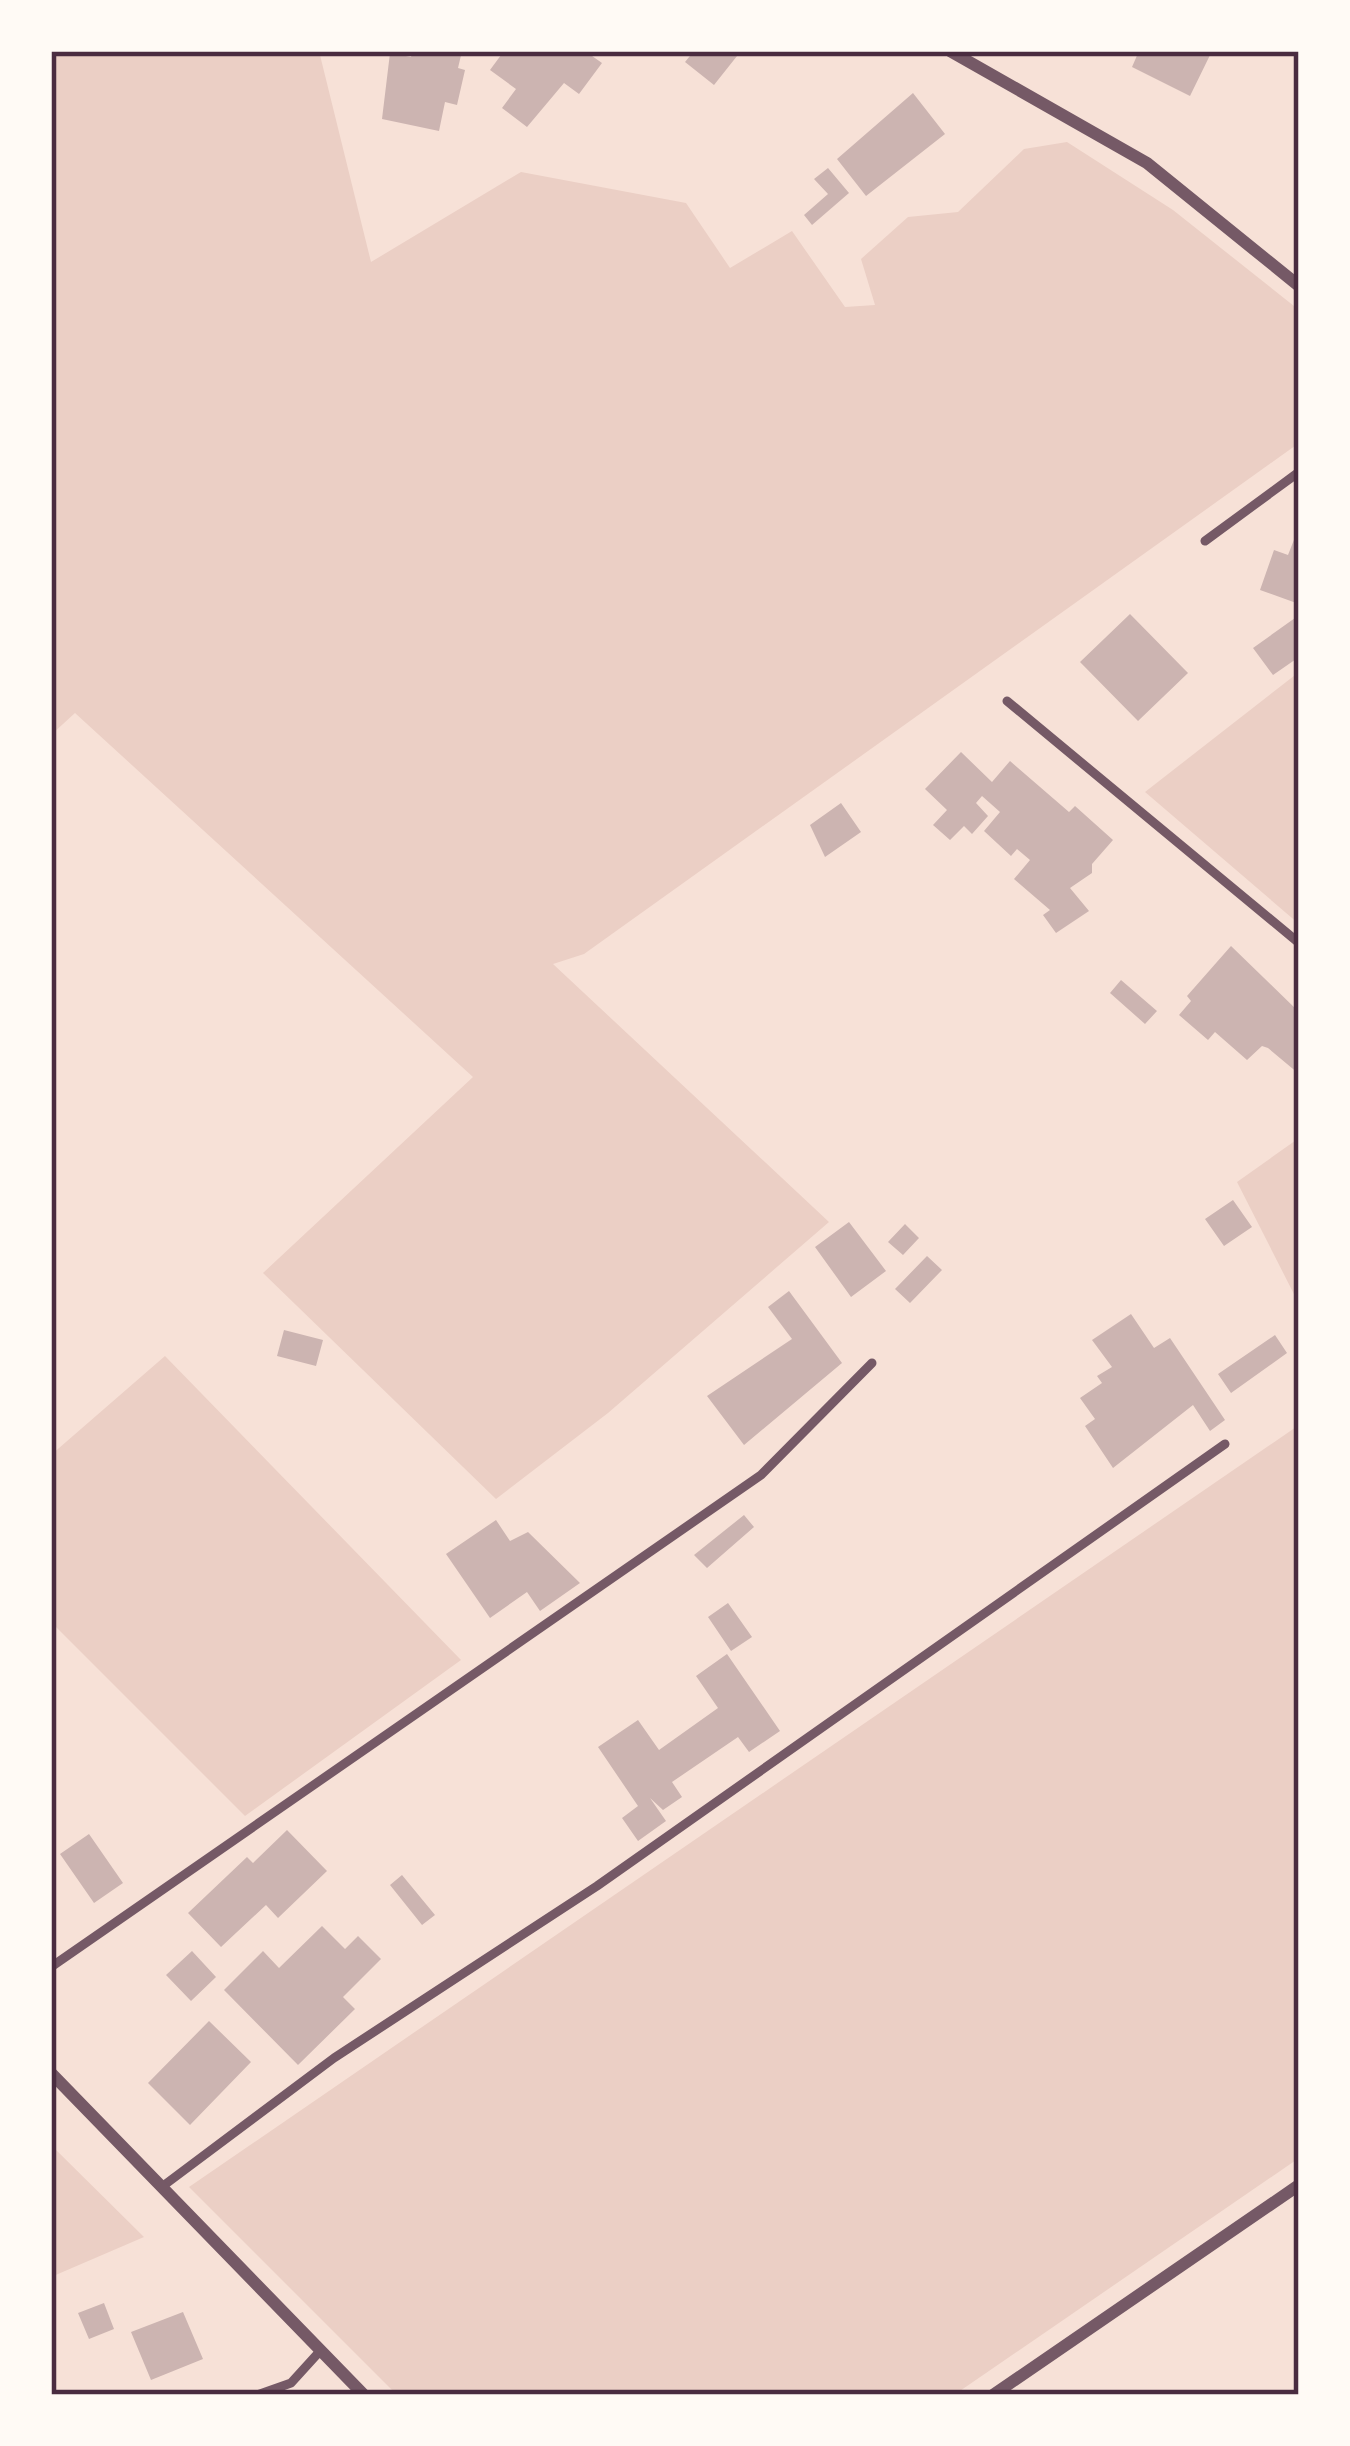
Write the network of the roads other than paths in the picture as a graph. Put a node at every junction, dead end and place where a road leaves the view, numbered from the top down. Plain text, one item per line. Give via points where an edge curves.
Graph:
1 (950, 51) edge
2 (1299, 286) edge
3 (1299, 472) edge
4 (1205, 541) dead end
5 (1007, 701) dead end
6 (1299, 943) edge
7 (872, 1363) dead end
8 (1225, 1444) dead end
9 (51, 1967) edge
10 (51, 2074) edge
11 (1299, 2185) edge
12 (163, 2186) junction
13 (320, 2350) junction
14 (257, 2395) edge
15 (364, 2395) edge
16 (993, 2395) edge

1 - 2 street via 1147,163
3 - 4 lane
5 - 6 lane
7 - 9 lane via 761,1474
8 - 12 lane via 597,1886 334,2058
10 - 12 street
11 - 16 street
12 - 13 street
13 - 14 lane via 291,2383
13 - 15 street

